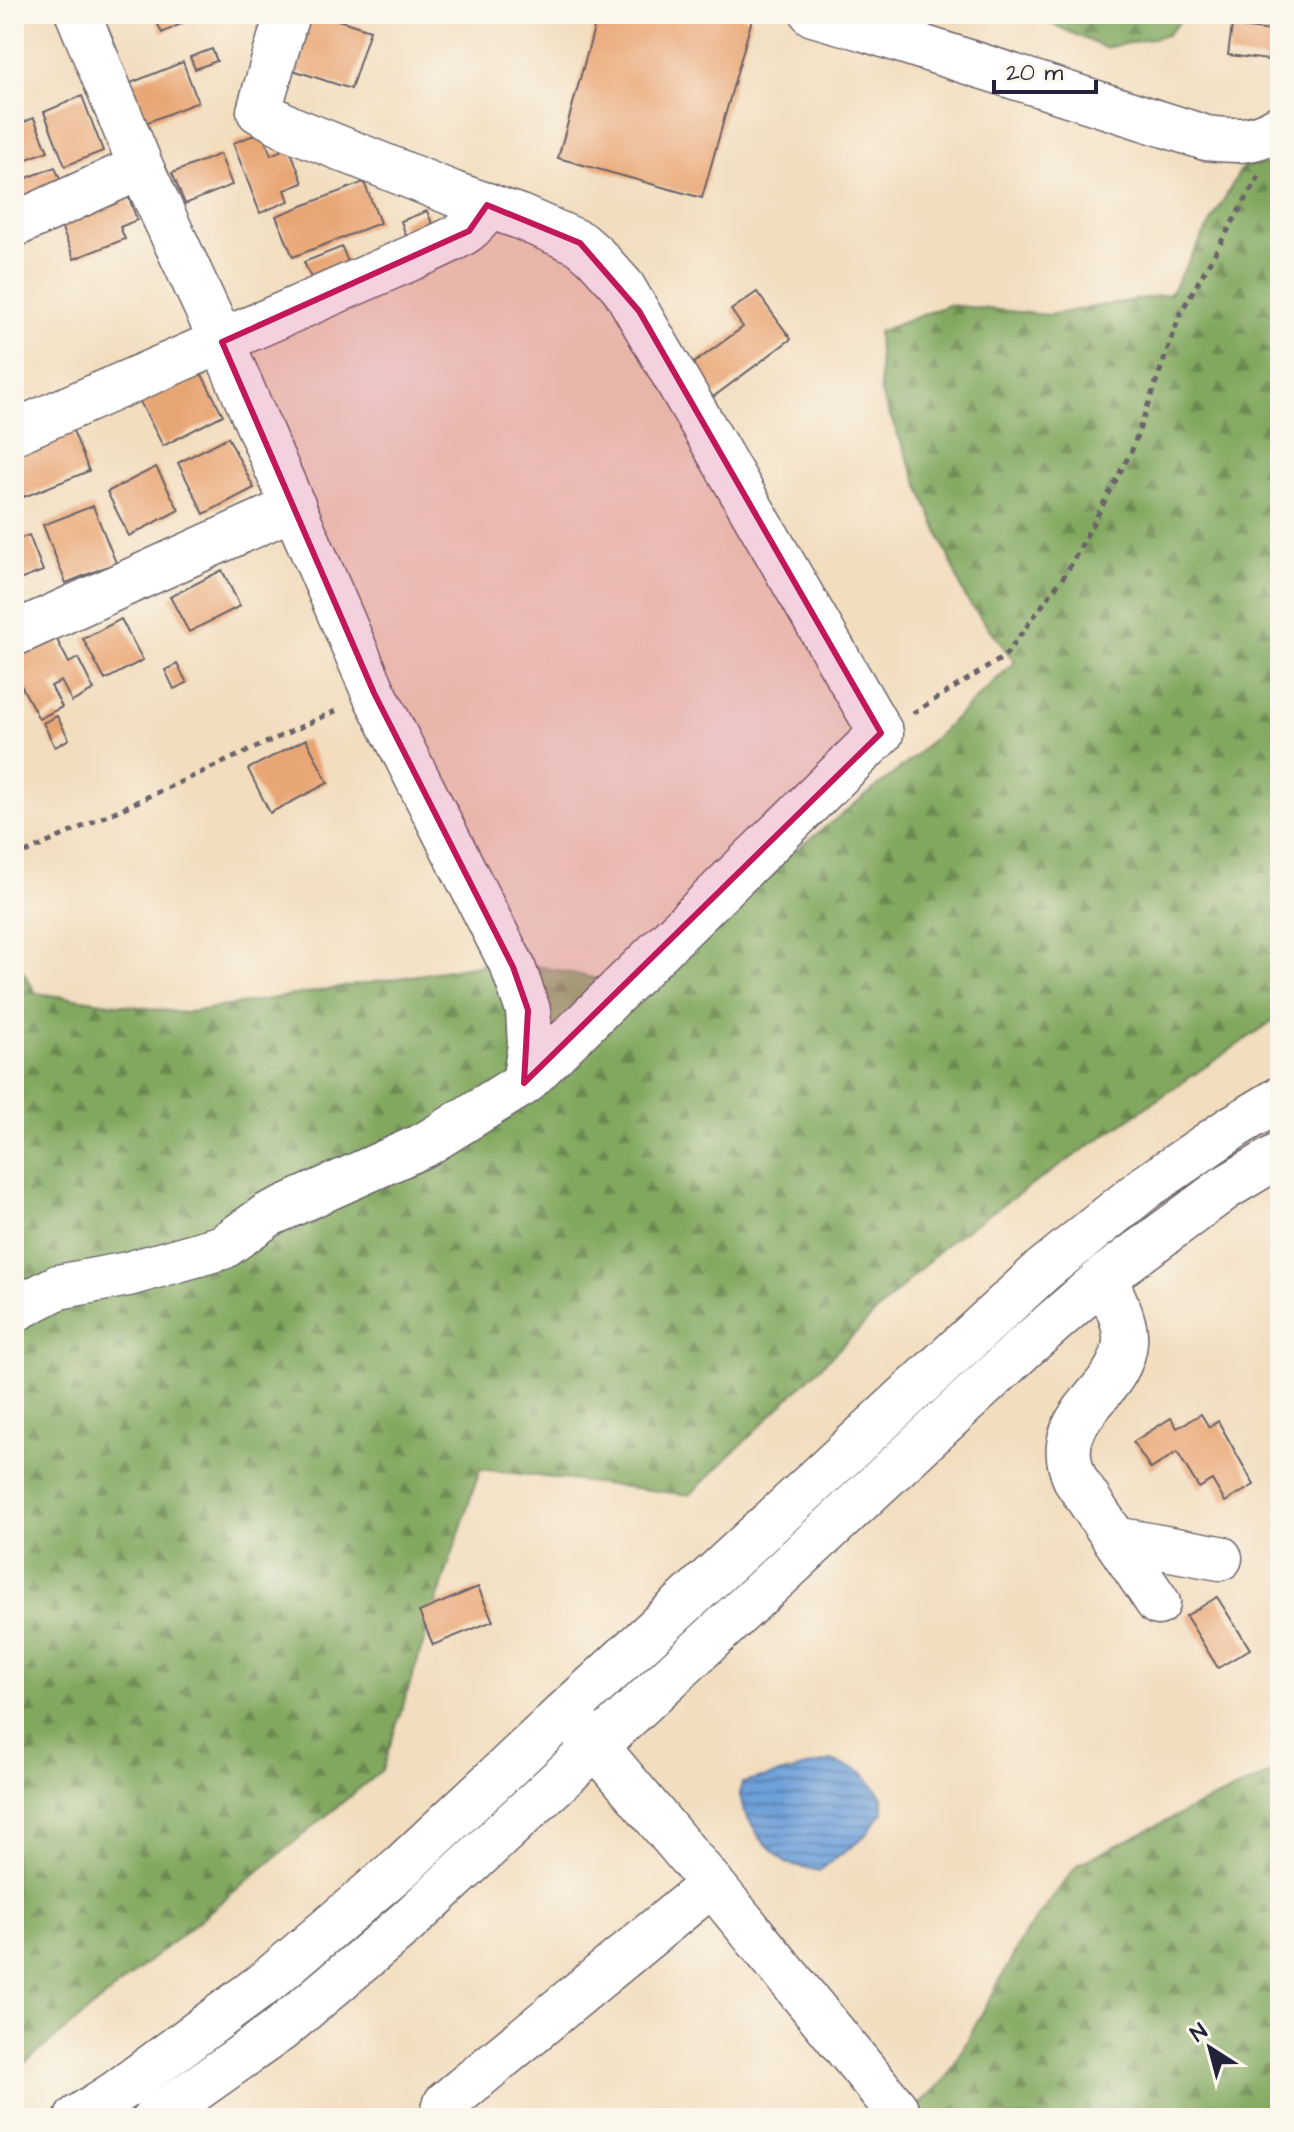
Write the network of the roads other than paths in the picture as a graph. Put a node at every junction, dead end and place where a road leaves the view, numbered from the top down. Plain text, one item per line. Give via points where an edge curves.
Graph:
1 (78, 14) edge
2 (287, 14) edge
3 (813, 14) edge
4 (1280, 127) edge
5 (141, 167) junction
6 (487, 205) junction
7 (14, 225) edge
8 (222, 342) junction
9 (14, 432) edge
10 (294, 507) junction
11 (14, 634) edge
12 (524, 1083) junction
13 (1280, 1099) edge
14 (1280, 1155) edge
15 (1105, 1277) junction
16 (14, 1310) edge
17 (1115, 1539) junction
18 (1220, 1558) dead end
19 (1158, 1603) dead end
20 (565, 1713) junction
21 (596, 1746) junction
22 (712, 1884) junction
23 (896, 2109) dead end
24 (176, 2112) edge
25 (77, 2118) edge
26 (441, 2118) edge

1 - 5 street
2 - 6 street via 259,111
3 - 4 street via 1206,138 1258,138
5 - 7 street
5 - 8 street
6 - 8 street via 469,231
6 - 12 street via 580,243 623,287 881,733
8 - 9 street
8 - 10 street
10 - 11 street
10 - 12 street via 374,693 513,967 528,1010
12 - 16 street via 426,1144 268,1215 223,1247 58,1287
13 - 20 street via 1146,1187 1043,1270
14 - 15 street via 1225,1188
15 - 17 street via 1124,1326 1125,1344 1116,1370 1072,1431 1067,1450 1076,1481
15 - 21 street
17 - 18 street
17 - 19 street
20 - 21 street
20 - 25 street via 403,1865 265,1983
21 - 22 street
21 - 24 street via 394,1933
22 - 23 street
22 - 26 street via 446,2103

